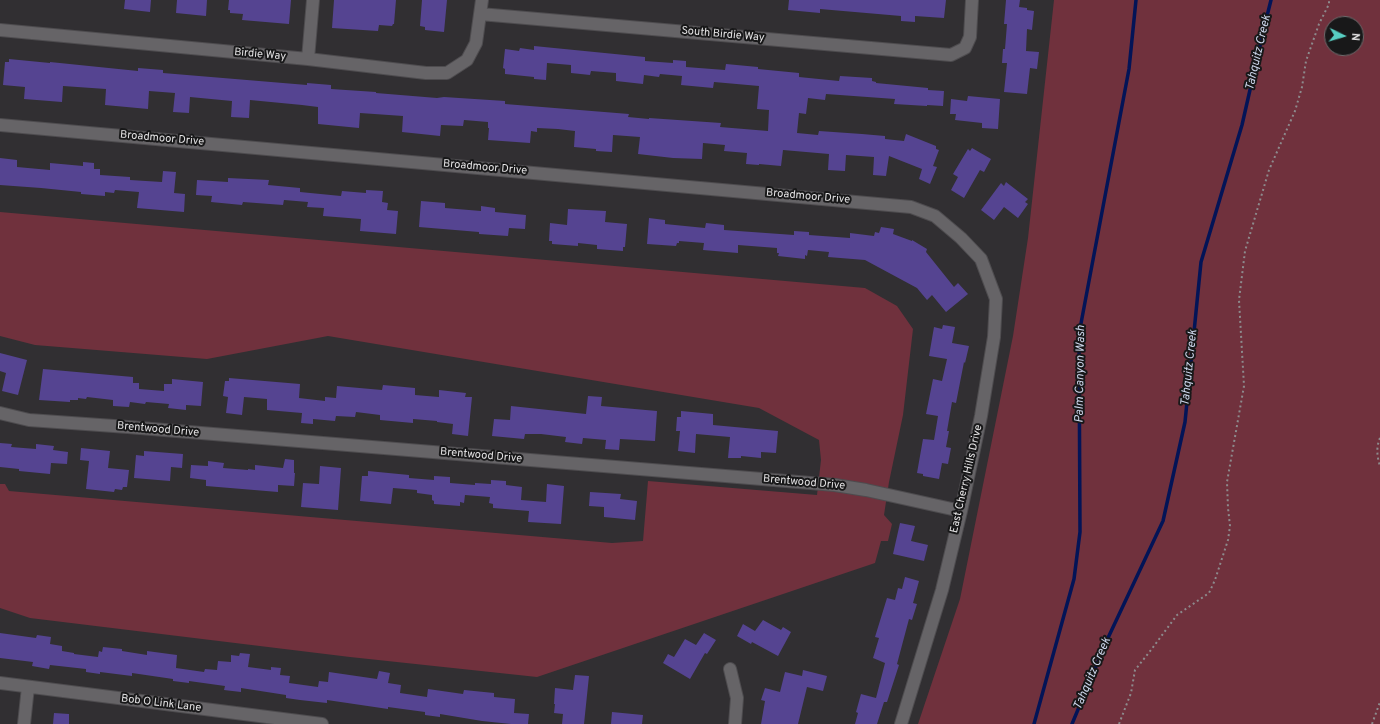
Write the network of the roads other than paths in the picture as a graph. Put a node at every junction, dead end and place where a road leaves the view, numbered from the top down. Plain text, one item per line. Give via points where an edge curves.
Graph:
1 (313, 0) edge
2 (482, 0) edge
3 (972, 0) edge
4 (480, 14) junction
5 (0, 30) edge
6 (308, 59) junction
7 (0, 125) edge
8 (961, 238) joint
9 (0, 413) edge
10 (961, 511) junction
11 (730, 669) dead end
12 (0, 683) edge
13 (28, 687) junction
14 (24, 724) edge
15 (322, 724) edge
16 (734, 724) edge
17 (901, 724) edge

1 - 6 street
2 - 4 street, Birdie Way
3 - 4 street, South Birdie Way via 970,38 965,48 951,55
4 - 6 street, Birdie Way via 476,44 467,60 447,73 426,73
5 - 6 street, Birdie Way
7 - 8 street, Broadmoor Drive via 911,207 935,216
8 - 10 street, East Cherry Hills Drive via 981,259 996,299 994,337 983,409
9 - 10 street, Brentwood Drive via 29,420 835,485
10 - 17 street, East Cherry Hills Drive via 942,590
11 - 16 street via 737,698
12 - 13 street, Bob O Link Lane
13 - 14 street
13 - 15 street, Bob O Link Lane

